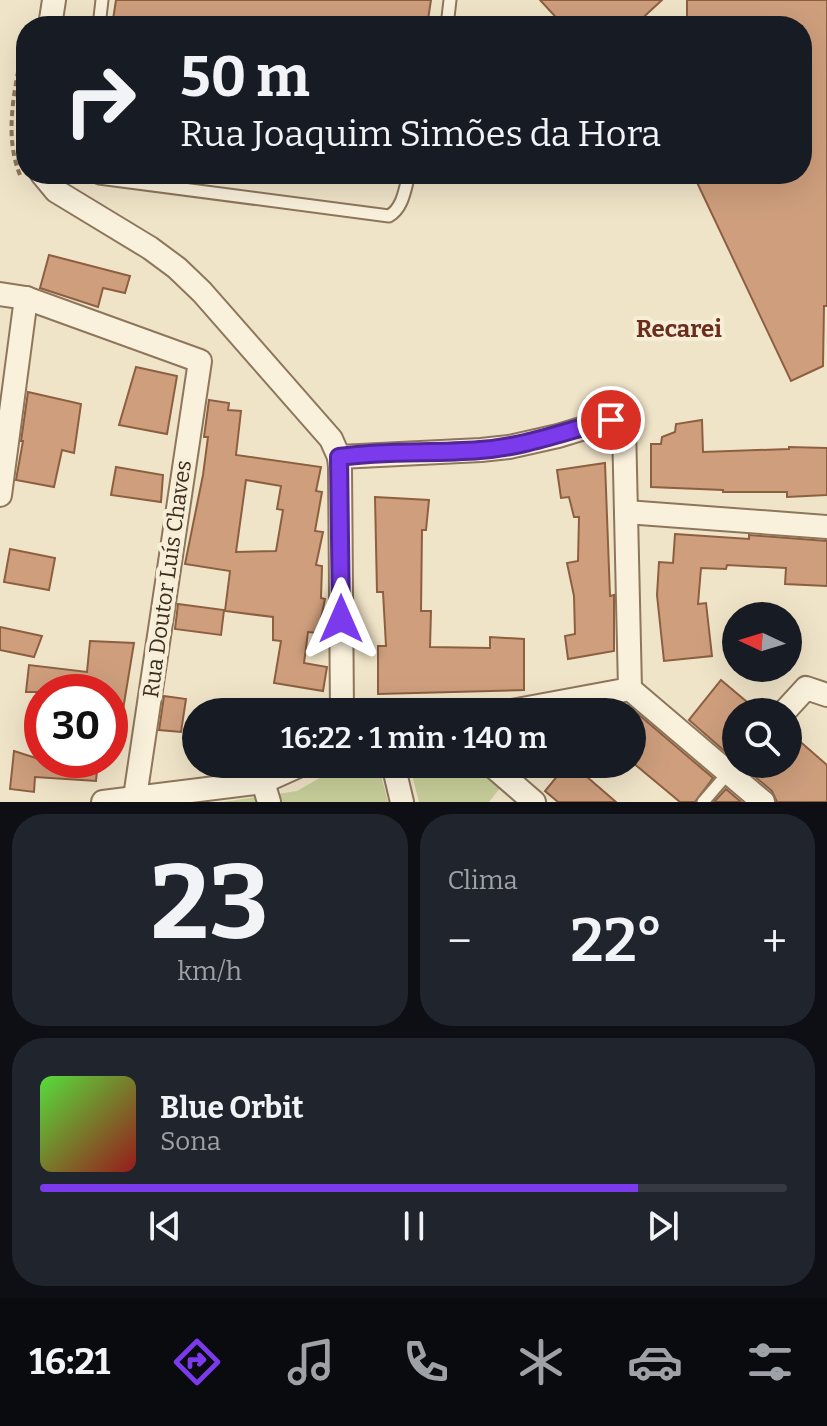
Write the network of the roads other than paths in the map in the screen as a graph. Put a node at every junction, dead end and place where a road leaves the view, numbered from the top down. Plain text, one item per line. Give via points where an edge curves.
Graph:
1 (50, 184) edge
2 (145, 184) edge
3 (406, 184) edge
4 (0, 294) edge
5 (26, 298) junction
6 (339, 457) junction
7 (0, 495) edge
8 (626, 512) junction
9 (827, 527) edge
10 (630, 689) junction
11 (827, 695) edge
12 (342, 698) edge
13 (581, 698) edge
14 (797, 698) edge
15 (722, 760) edge
16 (284, 778) edge
17 (396, 778) edge
18 (506, 778) edge
19 (724, 778) edge
20 (742, 778) edge
21 (266, 792) edge
22 (135, 797) junction
23 (103, 802) edge
24 (402, 802) edge
25 (534, 802) edge
26 (703, 802) edge
27 (763, 802) edge

1 - 6 street via 164,257 214,305 325,431
2 - 3 lane via 389,216 401,203
4 - 5 street
5 - 7 street
5 - 22 street, Rua Doutor Luís Chaves via 200,361
6 - 8 street via 495,449 611,420 620,422 626,432
6 - 12 street
8 - 9 street
8 - 10 street
10 - 13 street
10 - 15 street
11 - 14 street via 806,688
16 - 21 street
17 - 24 street
18 - 25 street
19 - 26 lane
20 - 27 street
21 - 22 street
22 - 23 street

